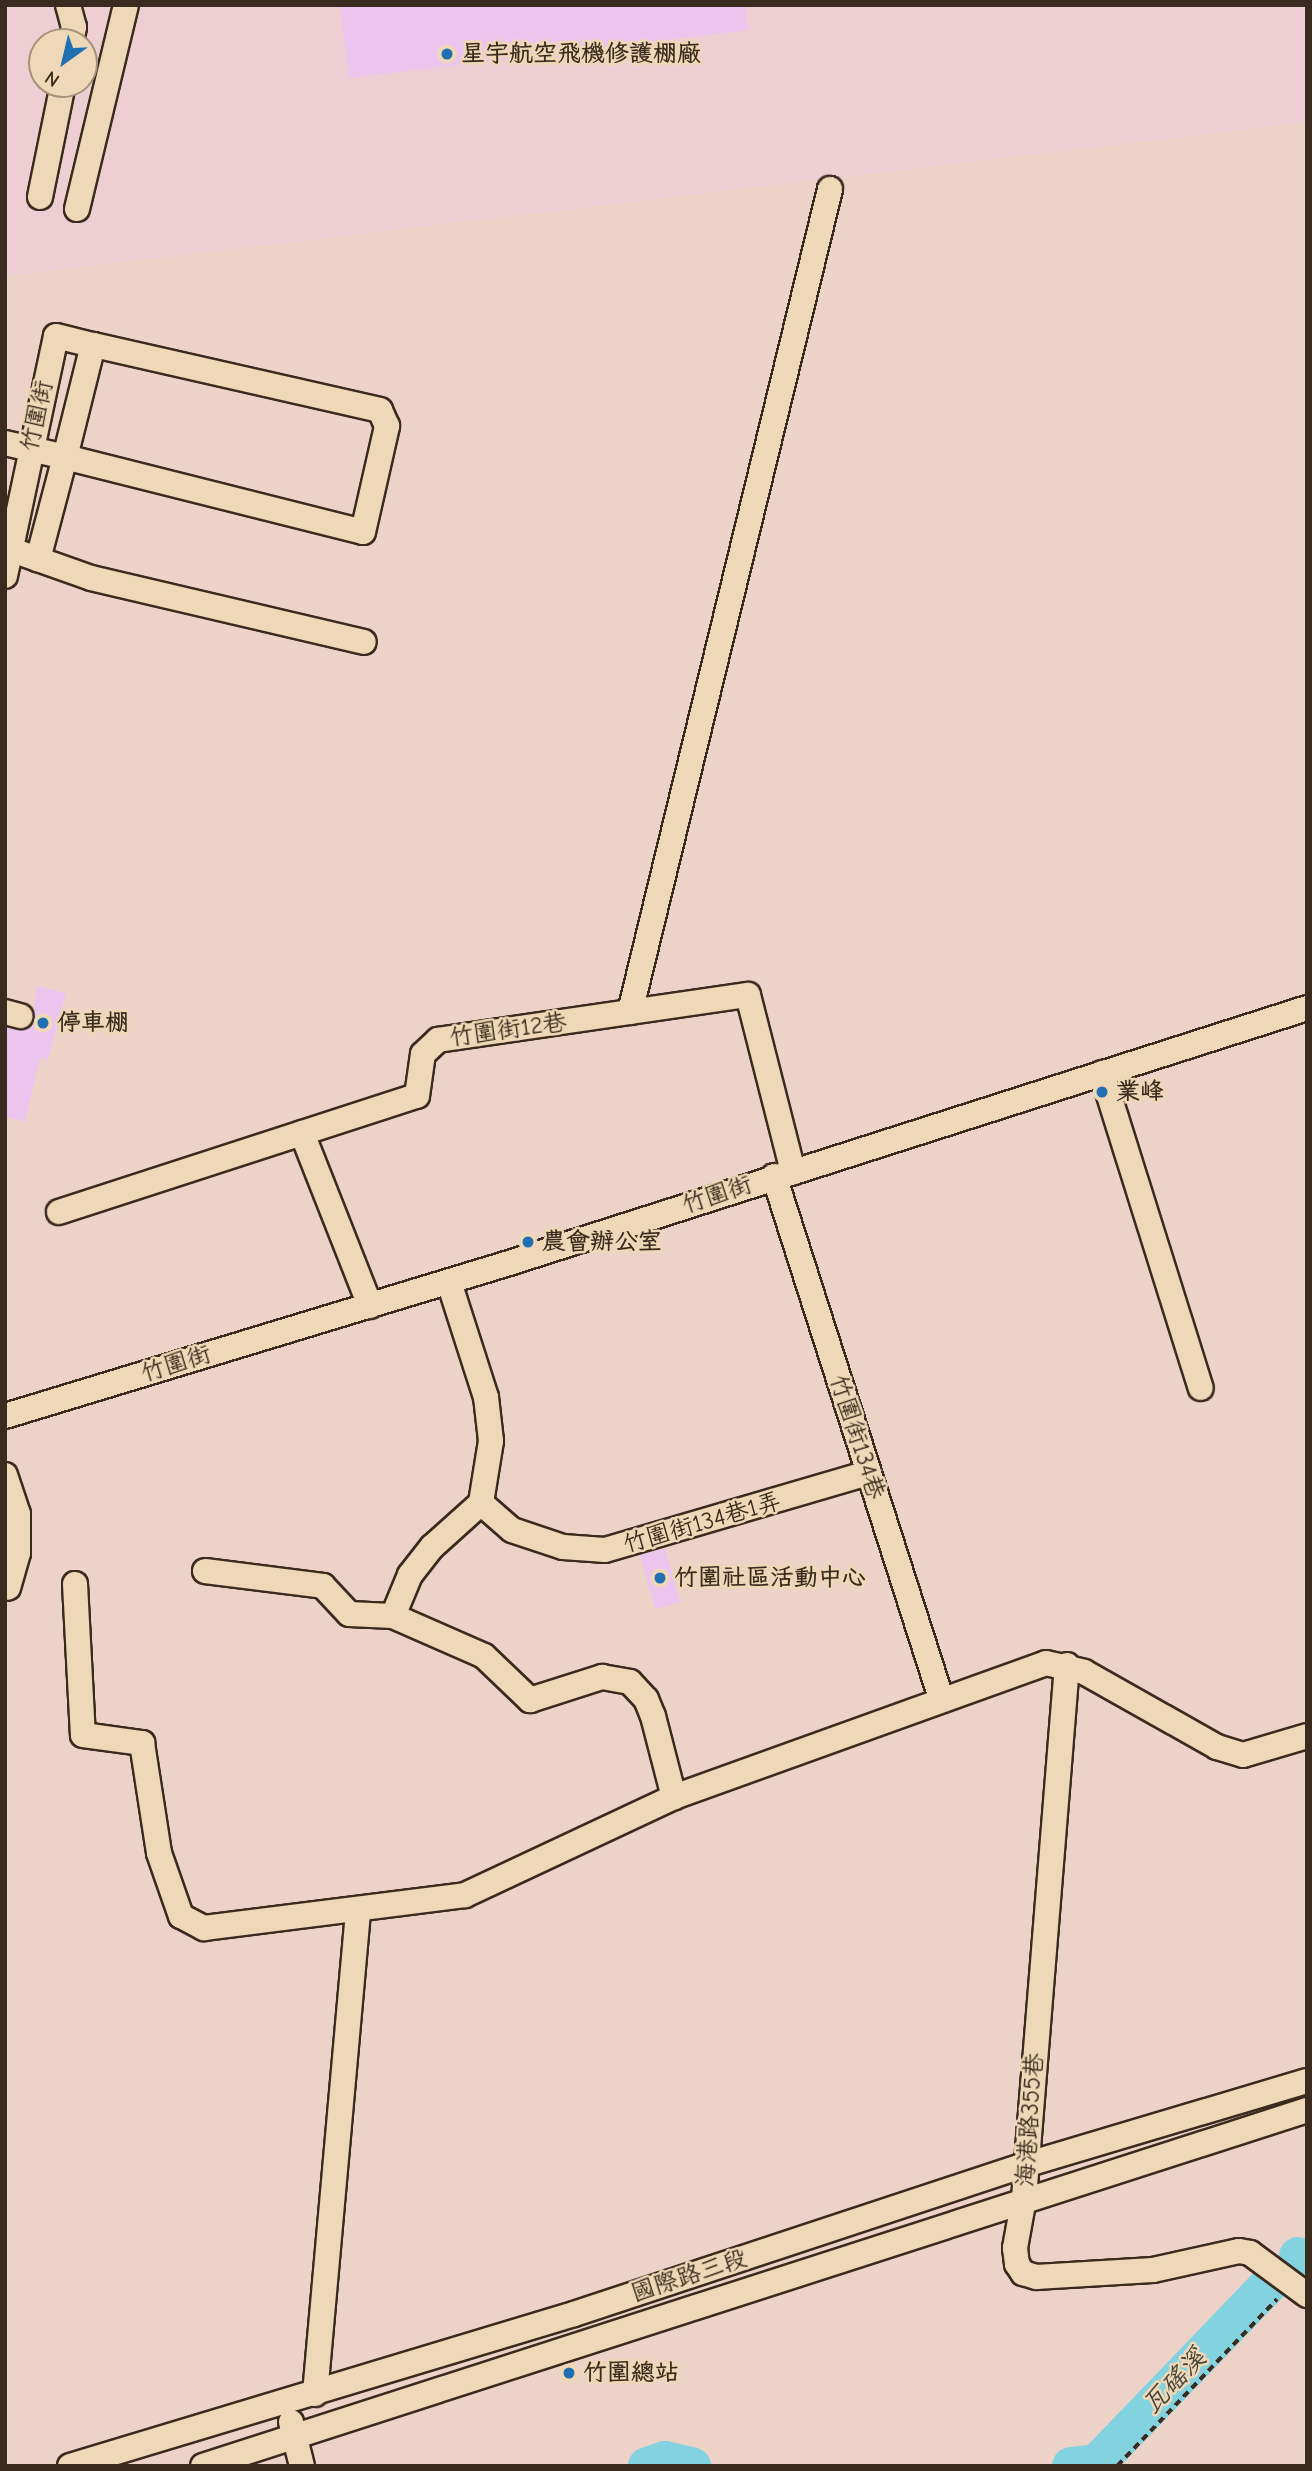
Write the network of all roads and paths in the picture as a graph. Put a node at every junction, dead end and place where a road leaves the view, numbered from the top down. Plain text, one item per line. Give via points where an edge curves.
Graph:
1 (68, 5) edge
2 (126, 5) edge
3 (74, 28) edge
4 (60, 98) edge
5 (830, 189) dead end
6 (40, 197) dead end
7 (77, 209) dead end
8 (93, 345) junction
9 (17, 445) edge
10 (65, 457) junction
11 (12, 550) junction
12 (38, 559) junction
13 (5, 576) edge
14 (364, 642) dead end
15 (1307, 1008) edge
16 (630, 1012) junction
17 (1102, 1073) junction
18 (303, 1133) junction
19 (783, 1174) junction
20 (59, 1212) dead end
21 (449, 1282) junction
22 (370, 1306) junction
23 (1201, 1388) dead end
24 (5, 1416) edge
25 (868, 1473) junction
26 (5, 1475) edge
27 (481, 1503) junction
28 (205, 1571) dead end
29 (75, 1584) dead end
30 (8, 1588) dead end
31 (393, 1616) junction
32 (1067, 1665) junction
33 (941, 1698) junction
34 (1307, 1736) edge
35 (674, 1797) junction
36 (358, 1910) junction
37 (1307, 2081) edge
38 (1307, 2110) edge
39 (1025, 2165) junction
40 (1024, 2198) junction
41 (1299, 2290) edge
42 (315, 2394) junction
43 (285, 2403) junction
44 (228, 2421) junction
45 (296, 2437) junction
46 (242, 2460) edge
47 (70, 2466) edge
48 (203, 2466) edge
49 (302, 2466) edge
50 (1117, 2466) edge

1 - 3 street
2 - 7 street
4 - 6 street
5 - 16 street
8 - 9 street, 竹圍街 via 56,336
8 - 10 street
8 - 10 street via 380,410 387,426 363,532
9 - 10 street
9 - 11 street, 竹圍街
10 - 12 street
11 - 12 street
11 - 13 street, 竹圍街
12 - 14 street via 91,579
15 - 17 street, 竹圍街
16 - 18 street, 竹圍街12巷 via 438,1040 423,1054 417,1096
16 - 19 street, 竹圍街12巷 via 748,995
17 - 19 street, 竹圍街
17 - 23 street
18 - 20 street, 竹圍街12巷
18 - 22 street
19 - 21 street, 竹圍街
19 - 25 street, 竹圍街134巷
21 - 22 street, 竹圍街
21 - 27 street via 486,1396 491,1441
22 - 24 street, 竹圍街
25 - 27 street, 竹圍街134巷1弄 via 605,1550 563,1547 512,1530
25 - 33 street, 竹圍街134巷
26 - 30 street via 18,1514 18,1553
27 - 31 street via 432,1547 410,1575
28 - 31 street via 323,1586 349,1614
29 - 36 street via 83,1735 142,1743 159,1853 181,1916 204,1928
31 - 35 street via 484,1656 530,1700 602,1677 630,1682 646,1699 653,1716
32 - 33 street via 1046,1663
32 - 34 street via 1217,1747 1243,1755
32 - 39 street, 海港路355巷
33 - 35 street
35 - 36 street via 465,1895
36 - 42 street
37 - 39 street, 國際路三段
38 - 40 street, 國際路三段
39 - 40 street, 海港路355巷
39 - 42 street, 國際路三段
40 - 41 street, 海港路355巷 via 1015,2248 1023,2273 1036,2277 1153,2270 1239,2251 1250,2253
40 - 45 street, 國際路三段
41 - 50 path
42 - 43 street, 國際路三段
43 - 44 street, 國際路三段
43 - 45 street
44 - 46 street
44 - 47 street, 國際路三段
45 - 46 street, 國際路三段
45 - 49 street
46 - 48 street, 國際路三段

